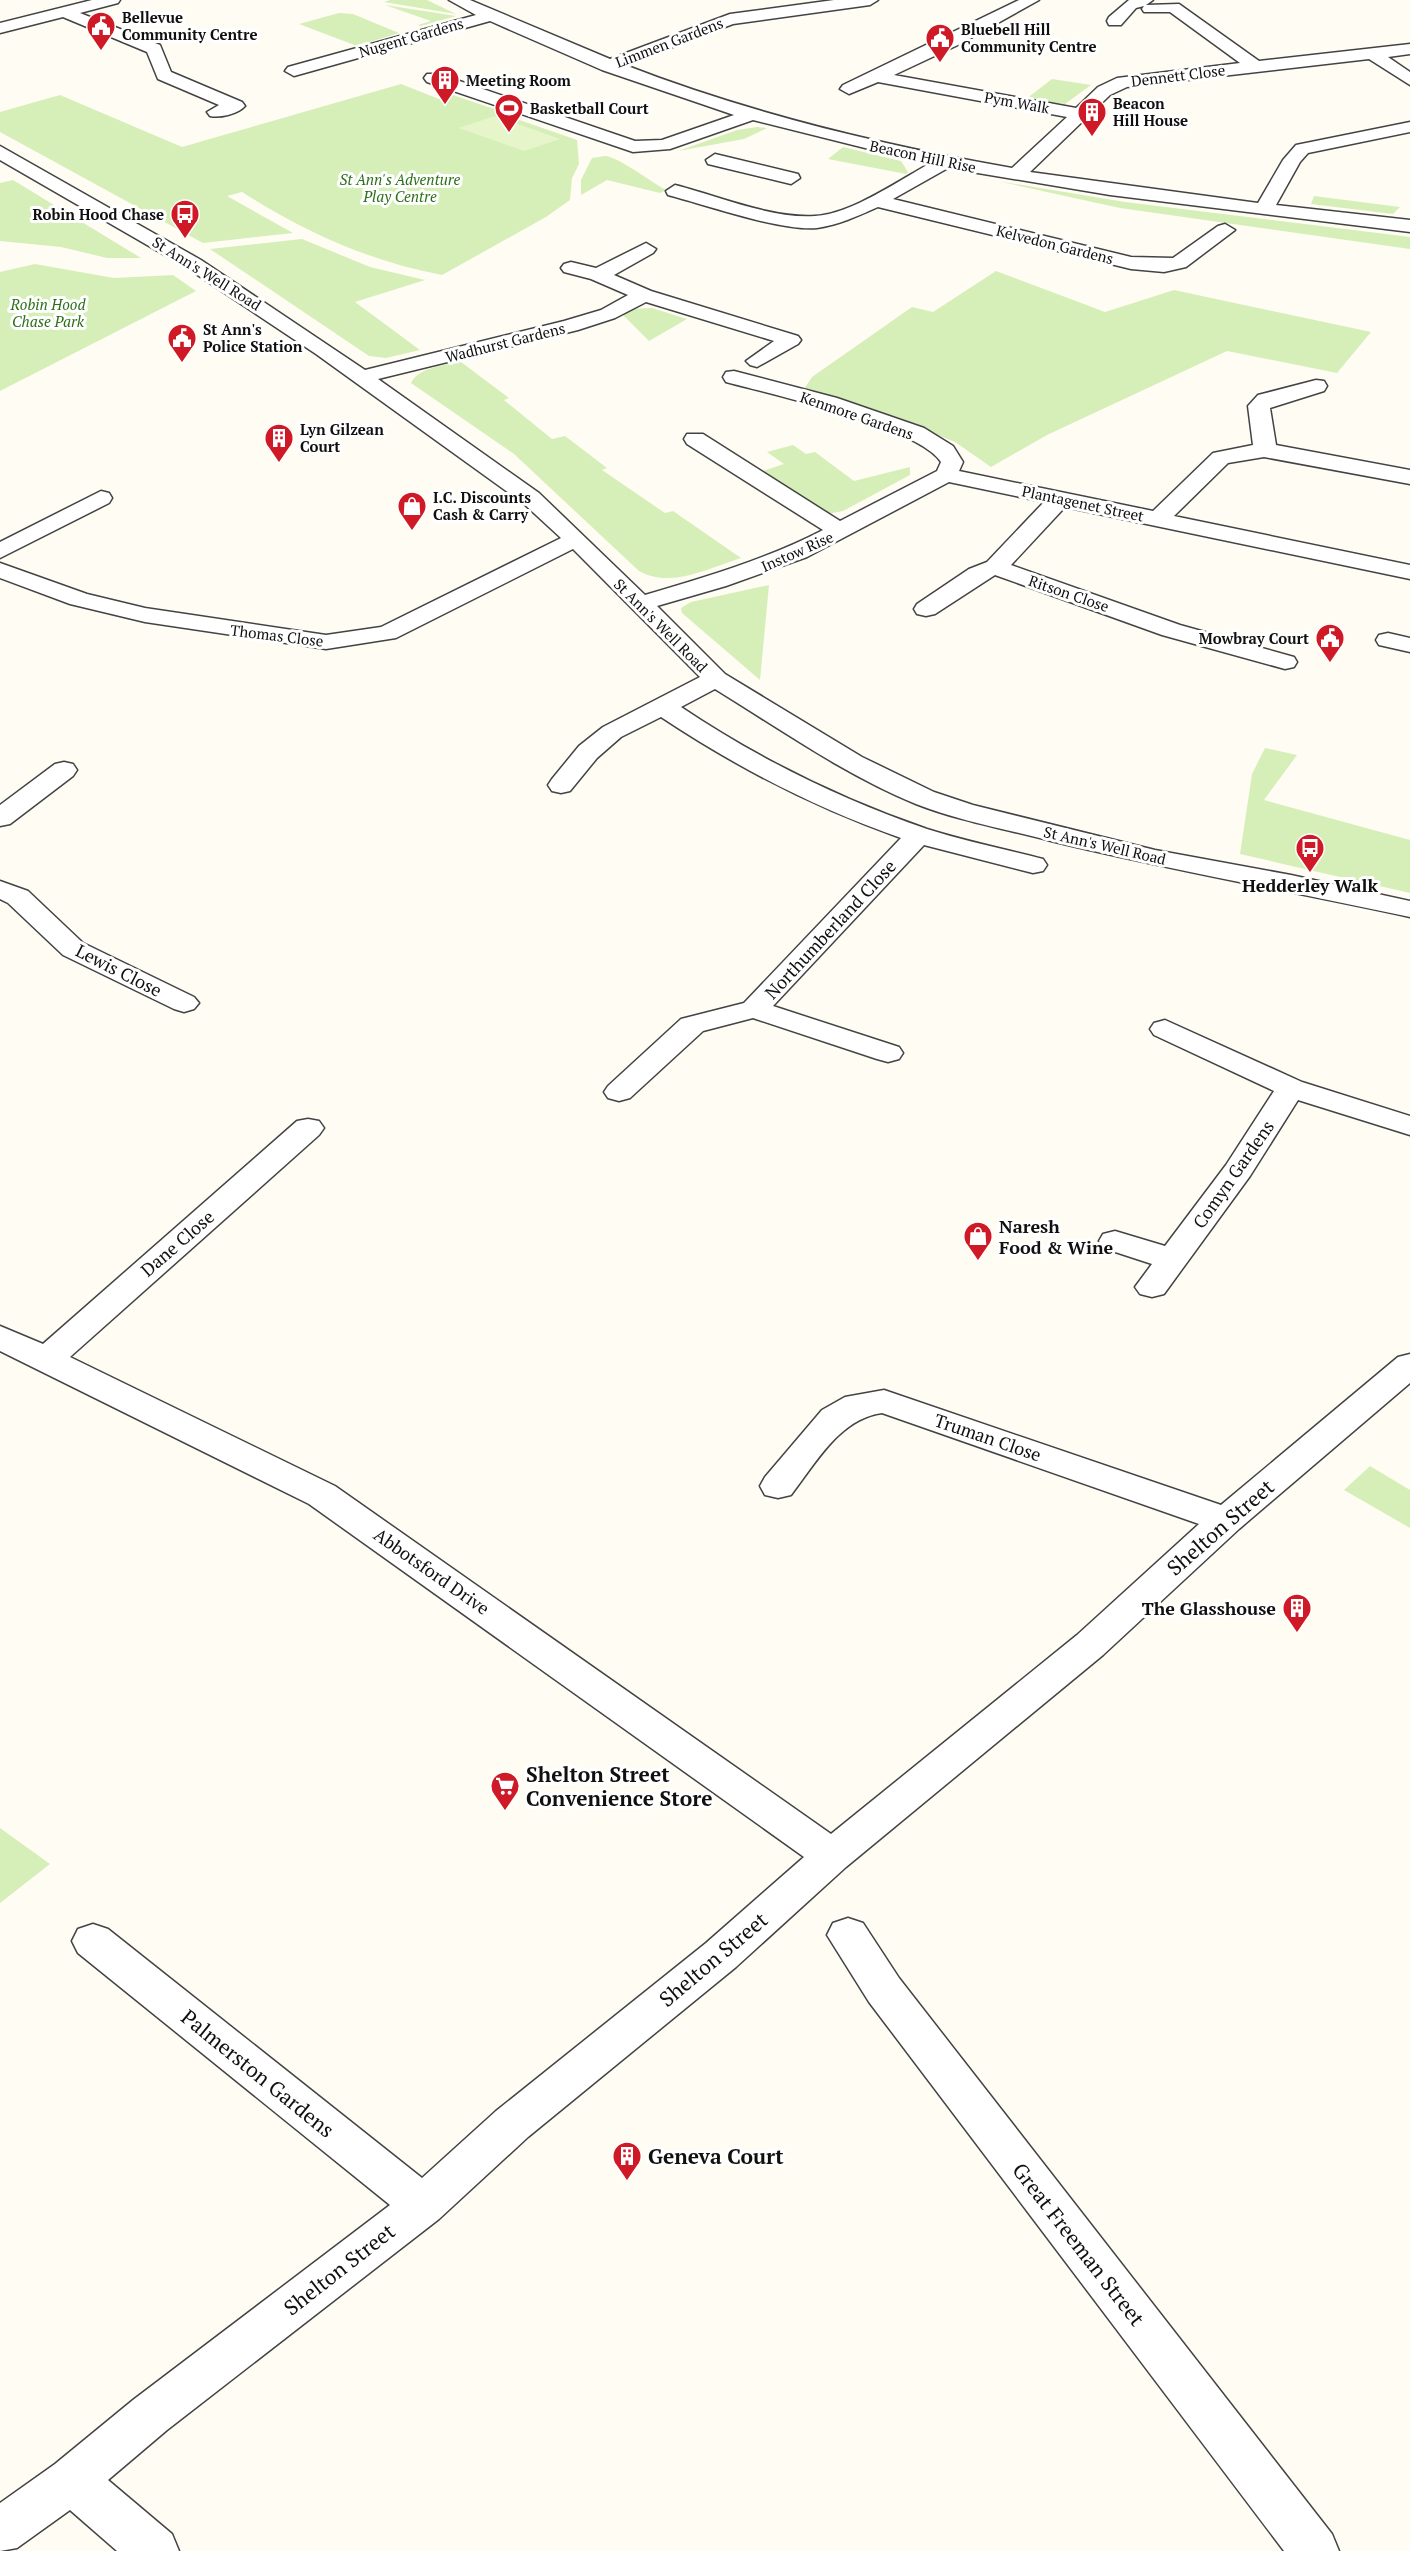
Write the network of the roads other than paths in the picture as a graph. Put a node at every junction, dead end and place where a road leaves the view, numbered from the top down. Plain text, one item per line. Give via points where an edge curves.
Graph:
1 (112, 0) edge
2 (457, 0) edge
3 (870, 0) edge
4 (1030, 0) edge
5 (1148, 5) edge
6 (712, 8) dead end
7 (17, 9) dead end
8 (64, 12) junction
9 (491, 16) junction
10 (41, 18) junction
11 (730, 19) junction
12 (1115, 21) dead end
13 (0, 28) edge
14 (1410, 50) edge
15 (1373, 54) junction
16 (608, 66) junction
17 (1255, 66) junction
18 (294, 70) dead end
19 (879, 77) junction
20 (1410, 80) edge
21 (440, 84) dead end
22 (849, 89) dead end
23 (216, 112) dead end
24 (1082, 114) junction
25 (751, 115) junction
26 (1410, 128) edge
27 (0, 152) edge
28 (715, 160) dead end
29 (947, 161) junction
30 (758, 171) junction
31 (1017, 174) junction
32 (791, 178) dead end
33 (675, 191) dead end
34 (701, 198) junction
35 (876, 201) junction
36 (1264, 209) junction
37 (1410, 226) edge
38 (1225, 230) dead end
39 (646, 249) dead end
40 (571, 268) dead end
41 (598, 274) junction
42 (644, 295) junction
43 (757, 361) dead end
44 (794, 376) dead end
45 (361, 377) junction
46 (734, 377) dead end
47 (1316, 386) dead end
48 (775, 387) junction
49 (695, 439) dead end
50 (1264, 450) junction
51 (757, 453) dead end
52 (729, 462) junction
53 (946, 475) junction
54 (1410, 477) edge
55 (101, 498) dead end
56 (1057, 498) junction
57 (1159, 518) junction
58 (845, 529) junction
59 (576, 539) junction
60 (0, 551) edge
61 (995, 567) junction
62 (0, 570) edge
63 (1410, 572) edge
64 (639, 604) junction
65 (926, 609) dead end
66 (1285, 662) dead end
67 (716, 679) junction
68 (662, 706) junction
69 (64, 770) dead end
70 (561, 784) dead end
71 (0, 818) edge
72 (1024, 827) junction
73 (919, 835) junction
74 (998, 856) junction
75 (1034, 865) dead end
76 (0, 889) edge
77 (1410, 909) edge
78 (184, 1003) dead end
79 (754, 1009) junction
80 (1165, 1029) dead end
81 (888, 1053) dead end
82 (1292, 1088) junction
83 (619, 1092) dead end
84 (1410, 1126) edge
85 (308, 1128) dead end
86 (1115, 1241) dead end
87 (1173, 1260) junction
88 (1152, 1287) dead end
89 (1, 1339) edge
90 (47, 1359) junction
91 (1410, 1365) edge
92 (778, 1486) dead end
93 (1226, 1520) junction
94 (832, 1857) junction
95 (848, 1935) dead end
96 (93, 1941) dead end
97 (423, 2205) junction
98 (72, 2480) junction
99 (0, 2532) edge
100 (154, 2551) edge
101 (1314, 2551) edge

1 - 8 street
2 - 9 street, Beacon Hill Rise
3 - 11 street, Limmen Gardens
4 - 19 street
5 - 12 street via 1131,5
5 - 17 street via 1173,7
6 - 11 street, Limmen Gardens
7 - 10 street
8 - 10 street
8 - 23 street via 154,49 164,75 236,106
9 - 16 street, Beacon Hill Rise
9 - 18 street, Nugent Gardens via 324,56
10 - 13 street
11 - 16 street, Limmen Gardens
14 - 15 street, Dennett Close
15 - 17 street, Dennett Close
15 - 20 street
16 - 25 street, Beacon Hill Rise
17 - 24 street, Dennett Close via 1123,82 1104,91
19 - 22 street
19 - 24 street, Pym Walk via 947,95
21 - 25 street via 633,147 664,145
24 - 31 street, Dennett Close
25 - 29 street, Beacon Hill Rise
26 - 36 street via 1302,149
27 - 45 street, St Ann's Well Road via 194,264
28 - 30 street
29 - 31 street, Beacon Hill Rise
29 - 35 street
30 - 32 street
30 - 34 street
31 - 36 street, Beacon Hill Rise
33 - 34 street
34 - 35 street via 803,222 839,217
35 - 38 street, Kelvedon Gardens via 1131,263 1164,266 1179,263
36 - 37 street, Beacon Hill Rise
39 - 41 street
40 - 41 street
41 - 42 street
42 - 43 street via 791,340
42 - 45 street, Wadhurst Gardens via 608,314 571,326
44 - 48 street, Kenmore Gardens
45 - 59 street, St Ann's Well Road via 531,498
46 - 48 street, Kenmore Gardens
47 - 50 street via 1266,399 1259,406
48 - 53 street, Kenmore Gardens via 916,434 945,451 952,462
49 - 52 street
50 - 54 street
50 - 57 street via 1221,458
51 - 52 street
52 - 58 street via 834,527
53 - 56 street, Plantagenet Street
53 - 58 street, Instow Rise
55 - 60 street
56 - 57 street, Plantagenet Street
56 - 61 street
57 - 63 street, Plantagenet Street via 1216,539
58 - 64 street, Instow Rise via 760,567
59 - 62 street, Thomas Close via 387,633 326,642 145,615 79,599
59 - 64 street, St Ann's Well Road
61 - 65 street via 977,574
61 - 66 street, Ritson Close via 1148,614 1171,630 1255,644
64 - 67 street, St Ann's Well Road
67 - 68 street
67 - 72 street, St Ann's Well Road via 813,740 892,782 964,811
68 - 70 street via 612,732 588,752
68 - 73 street via 793,781
69 - 71 street
72 - 74 street
72 - 77 street, St Ann's Well Road via 1155,858
73 - 74 street
73 - 79 street, Northumberland Close
74 - 75 street
76 - 78 street, Lewis Close via 18,897 73,948
79 - 81 street
79 - 83 street, Northumberland Close via 692,1025
80 - 82 street
82 - 84 street
82 - 87 street, Comyn Gardens
85 - 90 street, Dane Close via 289,1161
86 - 87 street
87 - 88 street, Comyn Gardens
89 - 90 street, Abbotsford Drive
90 - 94 street, Abbotsford Drive via 322,1495
91 - 93 street, Shelton Street
92 - 93 street, Truman Close via 834,1418 857,1405 884,1401
93 - 94 street, Shelton Street via 1090,1645
94 - 97 street, Shelton Street via 721,1955 512,2124
95 - 101 street, Great Freeman Street via 884,1990
96 - 97 street, Palmerston Gardens
97 - 98 street, Shelton Street via 150,2415
98 - 99 street, Shelton Street
98 - 100 street

